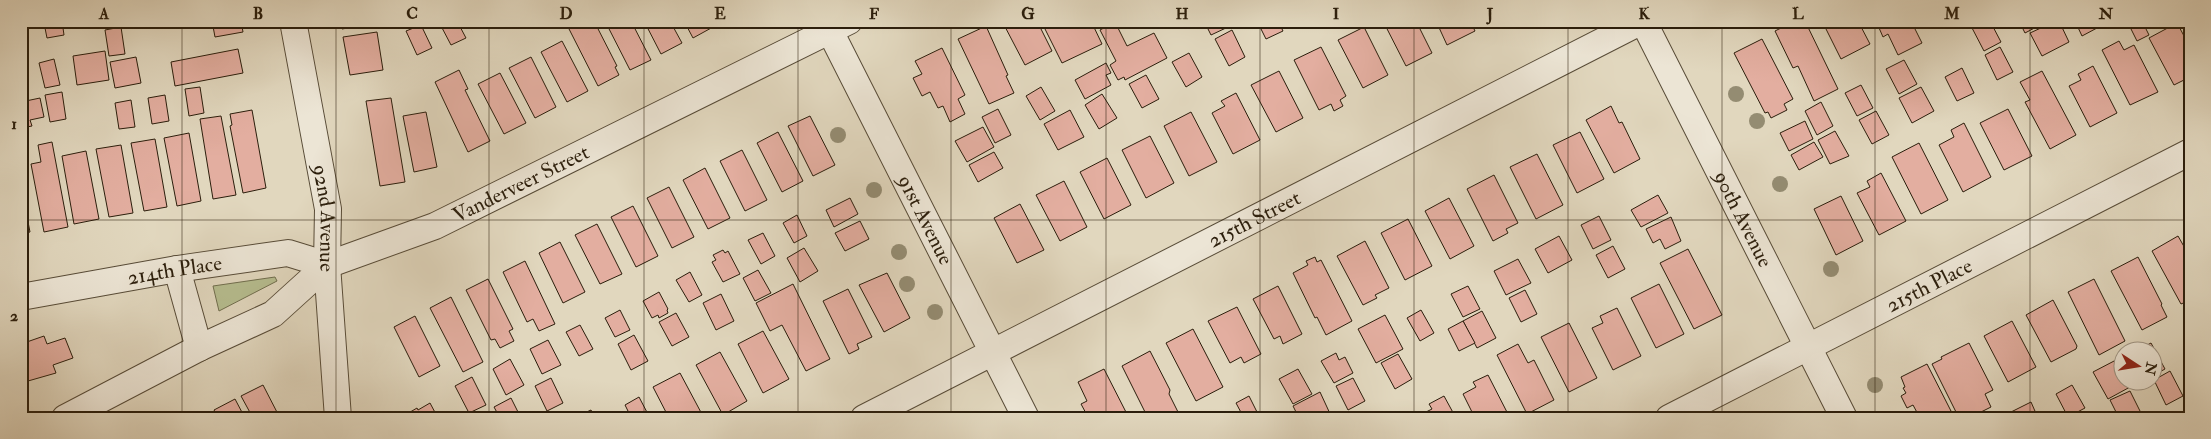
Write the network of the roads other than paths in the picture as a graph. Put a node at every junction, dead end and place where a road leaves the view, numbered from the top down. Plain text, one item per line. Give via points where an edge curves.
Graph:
1 (292, 21) edge
2 (1643, 21) edge
3 (835, 24) edge
4 (2190, 152) edge
5 (327, 265) junction
6 (177, 269) junction
7 (21, 296) edge
8 (1808, 346) junction
9 (199, 348) junction
10 (992, 353) junction
11 (65, 418) edge
12 (338, 418) edge
13 (864, 418) edge
14 (1026, 418) edge
15 (1669, 418) edge
16 (1844, 418) edge

1 - 5 street, 92nd Avenue via 328,209
2 - 8 street, 90th Avenue
2 - 10 street, 215th Street
3 - 5 street, Vanderveer Street via 435,226
3 - 10 street, 91st Avenue
4 - 8 street, 215th Place
5 - 6 street, 214th Place via 288,253
5 - 9 street, Vanderveer Street via 273,314
5 - 12 street, 92nd Avenue
6 - 7 street, 214th Place
6 - 9 street
8 - 15 street, 215th Place
8 - 16 street, 90th Avenue
9 - 11 street, Vanderveer Street
10 - 13 street, 215th Street
10 - 14 street, 91st Avenue

